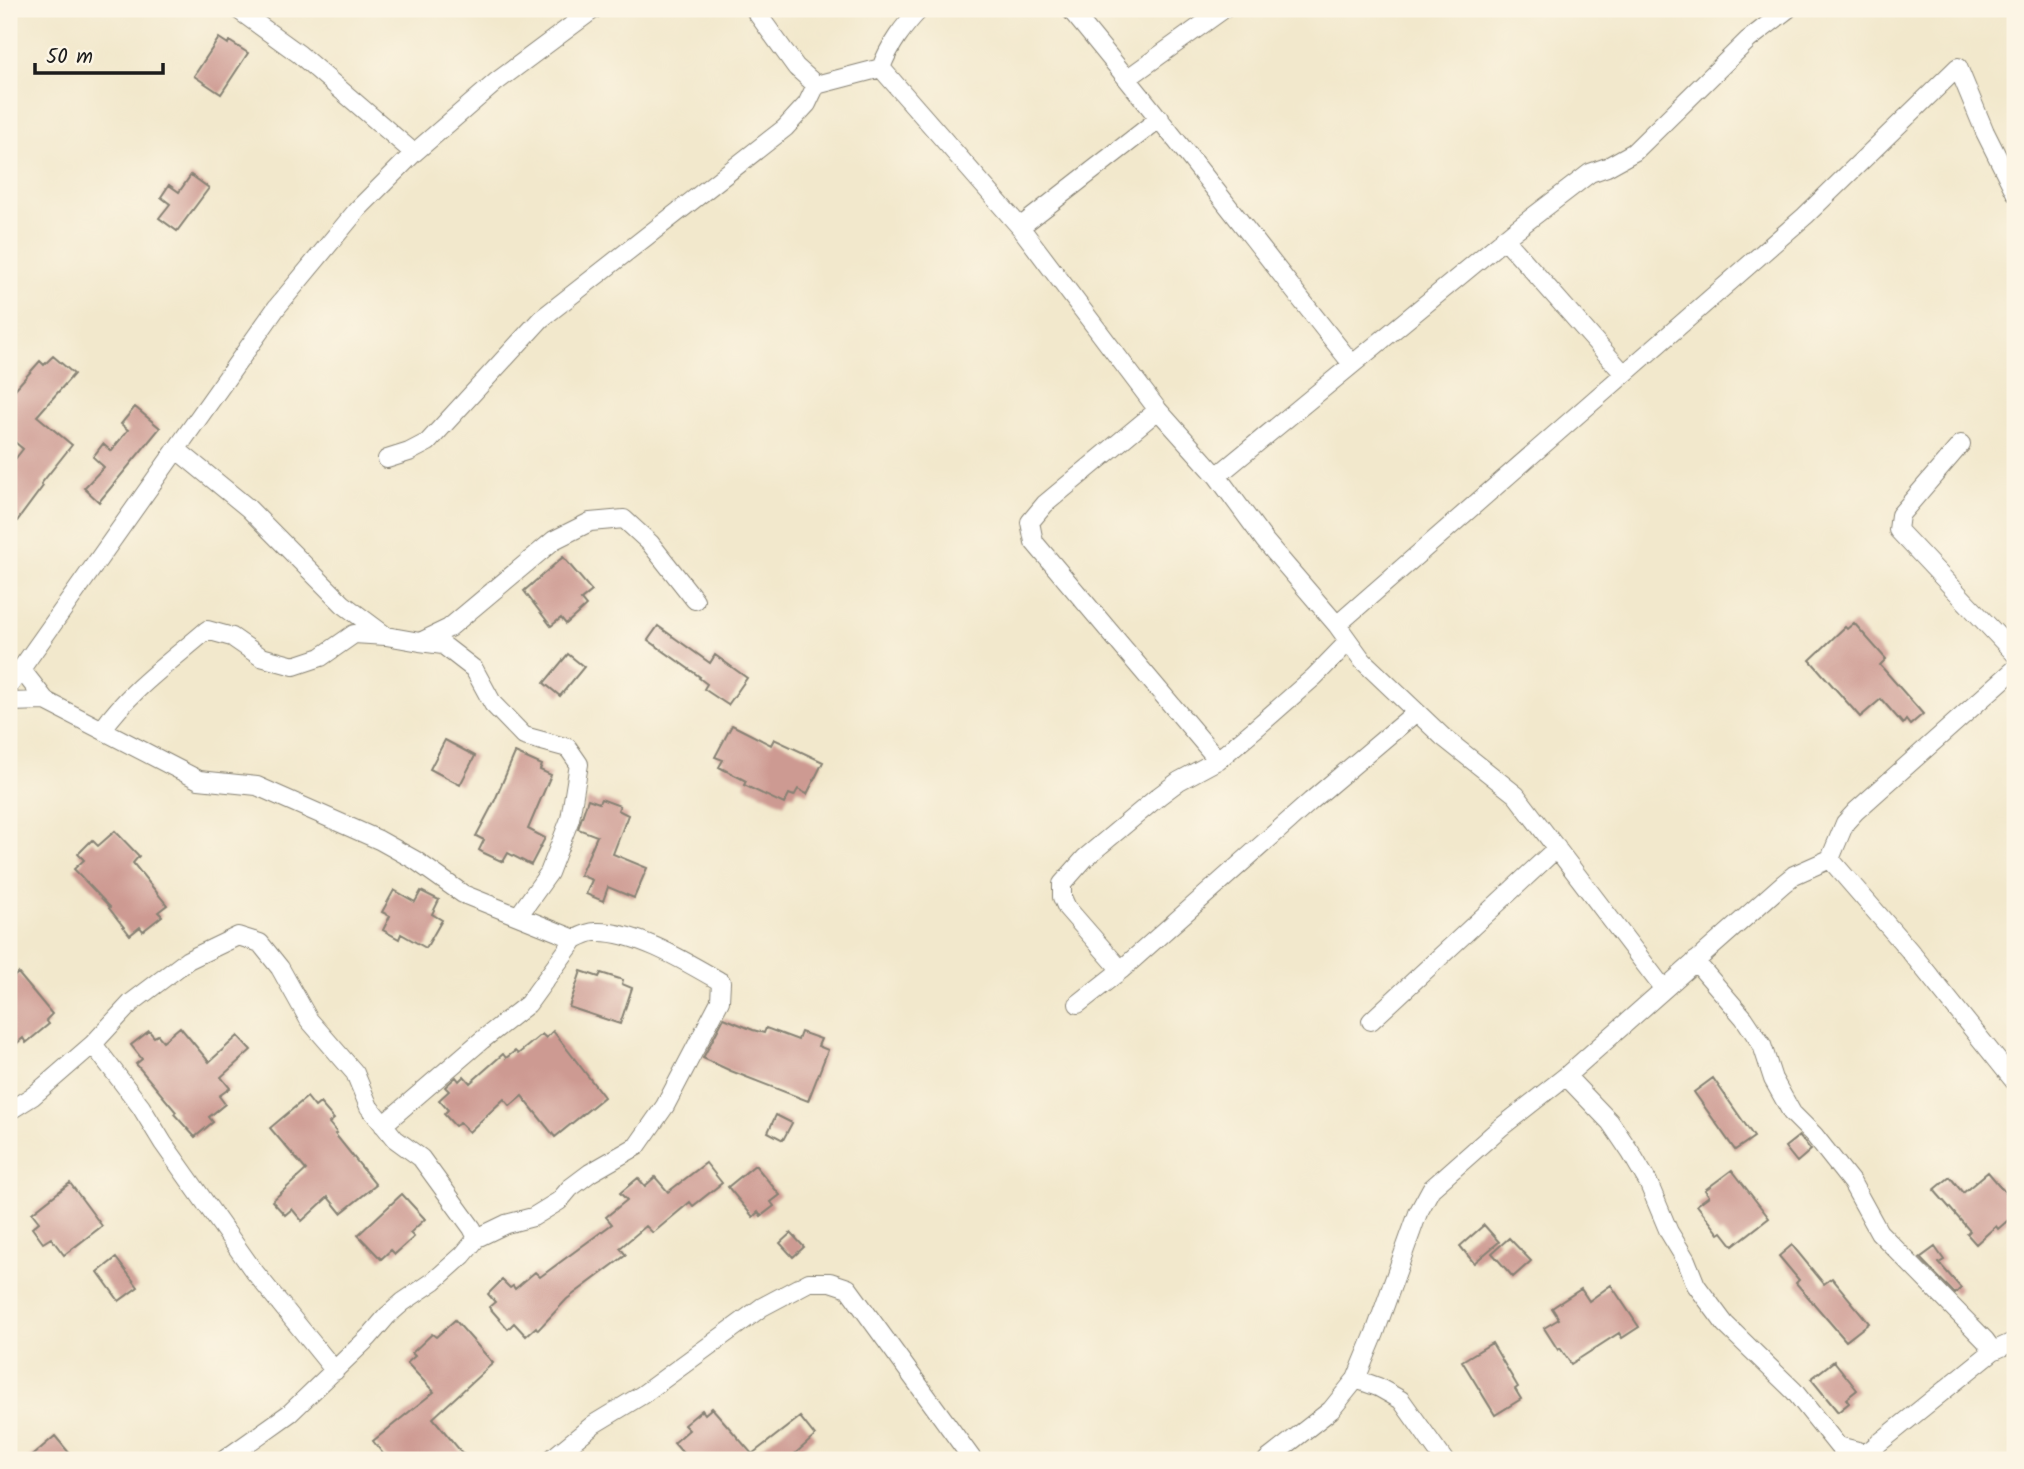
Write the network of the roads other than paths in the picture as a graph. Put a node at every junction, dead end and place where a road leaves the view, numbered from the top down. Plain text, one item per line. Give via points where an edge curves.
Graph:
1 (237, 9) edge
2 (594, 9) edge
3 (754, 9) edge
4 (920, 9) edge
5 (1070, 9) edge
6 (1224, 9) edge
7 (1788, 9) edge
8 (881, 68) junction
9 (1128, 78) junction
10 (816, 85) junction
11 (1160, 118) junction
12 (414, 153) junction
13 (2015, 192) edge
14 (1020, 228) junction
15 (1504, 238) junction
16 (1352, 364) junction
17 (1624, 374) junction
18 (1158, 410) junction
19 (1961, 444) dead end
20 (176, 449) junction
21 (387, 459) dead end
22 (1217, 476) junction
23 (695, 600) dead end
24 (1337, 625) junction
25 (386, 636) junction
26 (420, 642) junction
27 (1348, 642) junction
28 (2015, 654) edge
29 (21, 669) junction
30 (2015, 669) edge
31 (9, 687) edge
32 (46, 701) junction
33 (9, 702) edge
34 (1415, 712) junction
35 (102, 730) junction
36 (1218, 760) junction
37 (1557, 848) junction
38 (1830, 859) junction
39 (519, 915) junction
40 (575, 939) junction
41 (1695, 961) junction
42 (1121, 971) junction
43 (1663, 988) junction
44 (1077, 1004) dead end
45 (1371, 1021) dead end
46 (93, 1044) junction
47 (1566, 1076) junction
48 (2015, 1082) edge
49 (9, 1111) edge
50 (383, 1125) junction
51 (477, 1238) junction
52 (2015, 1340) edge
53 (1993, 1351) junction
54 (335, 1371) junction
55 (1356, 1380) junction
56 (1862, 1457) edge
57 (224, 1460) edge
58 (550, 1460) edge
59 (973, 1460) edge
60 (1267, 1460) edge
61 (1444, 1460) edge

1 - 12 street via 299,54
2 - 12 street via 496,82
3 - 10 street via 796,67
4 - 8 street via 902,28
5 - 9 street
6 - 9 street
7 - 15 street via 1748,40 1634,152 1590,173
8 - 10 street
8 - 14 street
9 - 11 street
10 - 21 street via 807,104 785,128 541,319 428,442
11 - 14 street
11 - 16 street
12 - 20 street via 358,209 277,307
13 - 17 street via 1958,67 1805,216
14 - 18 street
15 - 16 street
15 - 17 street
16 - 22 street
17 - 24 street
18 - 22 street
18 - 36 street via 1045,504 1030,522 1034,542
19 - 28 street via 1900,515 1898,530
20 - 25 street via 248,508 343,604
20 - 29 street
22 - 24 street
23 - 26 street via 650,543 624,519 590,522 554,541 449,628
24 - 27 street
25 - 26 street
25 - 35 street via 354,634 321,657 294,666 261,657 232,637 207,631 139,686
26 - 39 street via 443,645 474,669 493,704 524,736 568,748 579,764 570,819 549,873
27 - 34 street
27 - 36 street via 1306,685
29 - 31 street
29 - 32 street
30 - 38 street via 1856,811 1845,823
32 - 33 street
32 - 35 street
34 - 37 street via 1516,795
34 - 42 street
35 - 39 street via 199,780 257,786 379,840 463,894
36 - 42 street via 1159,796 1085,858 1062,884 1067,908
37 - 43 street
37 - 45 street
38 - 41 street via 1783,884
38 - 48 street
39 - 40 street
40 - 50 street via 528,1004
40 - 51 street via 593,931 660,948 721,982 720,1001 665,1106 637,1146 590,1173 533,1217
41 - 43 street
41 - 53 street via 1744,1018 1762,1045 1773,1079 1792,1112 1852,1183 1879,1233
42 - 44 street
43 - 47 street
46 - 49 street
46 - 50 street via 131,1003 188,960 238,936 260,943 280,968 309,1020 355,1073 369,1107
46 - 54 street via 253,1270
47 - 55 street via 1431,1189
47 - 56 street via 1610,1122 1631,1153 1696,1285 1725,1324 1794,1391 1838,1446
50 - 51 street via 421,1158
51 - 54 street via 434,1281 403,1301
52 - 53 street
53 - 56 street
54 - 57 street via 290,1413
55 - 60 street via 1331,1410
55 - 61 street via 1401,1400
58 - 59 street via 762,1307 809,1282 848,1288

